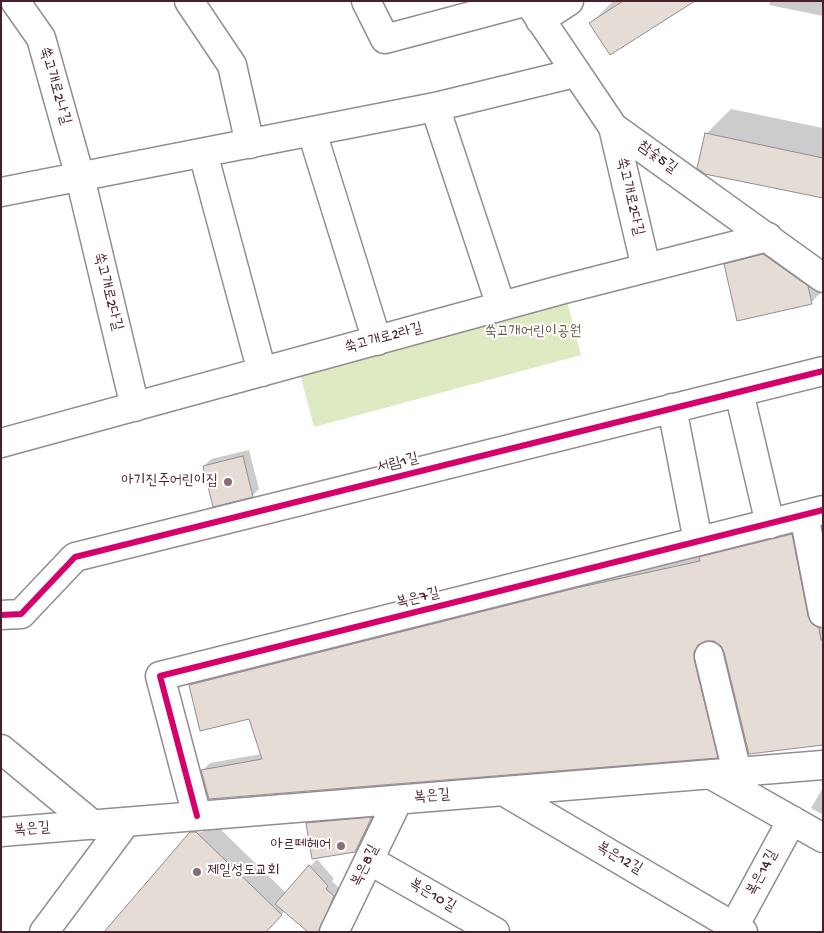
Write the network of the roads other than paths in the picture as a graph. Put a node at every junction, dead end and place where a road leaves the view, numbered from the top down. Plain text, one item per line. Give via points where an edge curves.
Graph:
1 (15, 1) edge
2 (190, 1) edge
3 (366, 1) edge
4 (569, 1) edge
5 (534, 10) edge
6 (575, 73) junction
7 (435, 107) junction
8 (613, 127) junction
9 (312, 132) junction
10 (250, 144) junction
11 (203, 153) junction
12 (80, 177) junction
13 (1, 192) edge
14 (768, 237) junction
15 (646, 268) junction
16 (821, 283) edge
17 (501, 306) junction
18 (377, 341) junction
19 (823, 371) edge
20 (262, 372) junction
21 (739, 392) junction
22 (135, 407) junction
23 (672, 408) junction
24 (1, 443) edge
25 (813, 513) edge
26 (770, 524) junction
27 (698, 542) junction
28 (823, 613) edge
29 (11, 614) edge
30 (1, 636) edge
31 (709, 656) dead end
32 (1, 749) edge
33 (823, 765) edge
34 (737, 772) junction
35 (710, 774) junction
36 (503, 791) junction
37 (398, 800) junction
38 (196, 816) junction
39 (792, 820) junction
40 (126, 822) junction
41 (94, 825) junction
42 (1, 832) edge
43 (823, 838) edge
44 (369, 860) junction
45 (736, 930) edge
46 (44, 932) edge
47 (334, 932) edge
48 (495, 932) edge

1 - 12 street, 쑥고개로2나길 via 41,38
2 - 10 street via 232,65
3 - 5 street via 385,39
4 - 5 street
5 - 6 street, 참숯5길
6 - 7 street
6 - 8 street, 참숯5길
7 - 9 street
7 - 17 street
8 - 14 street, 참숯5길
8 - 15 street, 쑥고개로2다길
9 - 10 street
9 - 18 street
10 - 11 street
11 - 12 street
11 - 20 street
12 - 13 street
12 - 22 street, 쑥고개로2다길
14 - 15 street, 쑥고개로2라길
14 - 16 street, 참숯5길
15 - 17 street, 쑥고개로2라길
17 - 18 street, 쑥고개로2라길
18 - 20 street, 쑥고개로2라길
19 - 21 street, 서림1길
20 - 22 street, 쑥고개로2라길
21 - 23 street, 서림1길
21 - 26 street
22 - 24 street, 쑥고개로2라길
23 - 27 street
23 - 29 street, 서림1길 via 75,557
25 - 26 street, 복은7길
25 - 28 street
26 - 27 street, 복은7길
27 - 38 street, 복은7길 via 160,676
29 - 30 street
31 - 34 street
32 - 41 street
33 - 34 street, 복은길
34 - 35 street, 복은길
35 - 36 street, 복은길
35 - 39 street
36 - 37 street, 복은길
36 - 45 street, 복은12길
37 - 38 street, 복은길
37 - 44 street, 복은8길
38 - 40 street, 복은길
39 - 43 street
39 - 45 street, 복은14길
40 - 41 street, 복은길
40 - 46 street
41 - 42 street, 복은길
44 - 47 street, 복은8길
44 - 48 street, 복은10길

